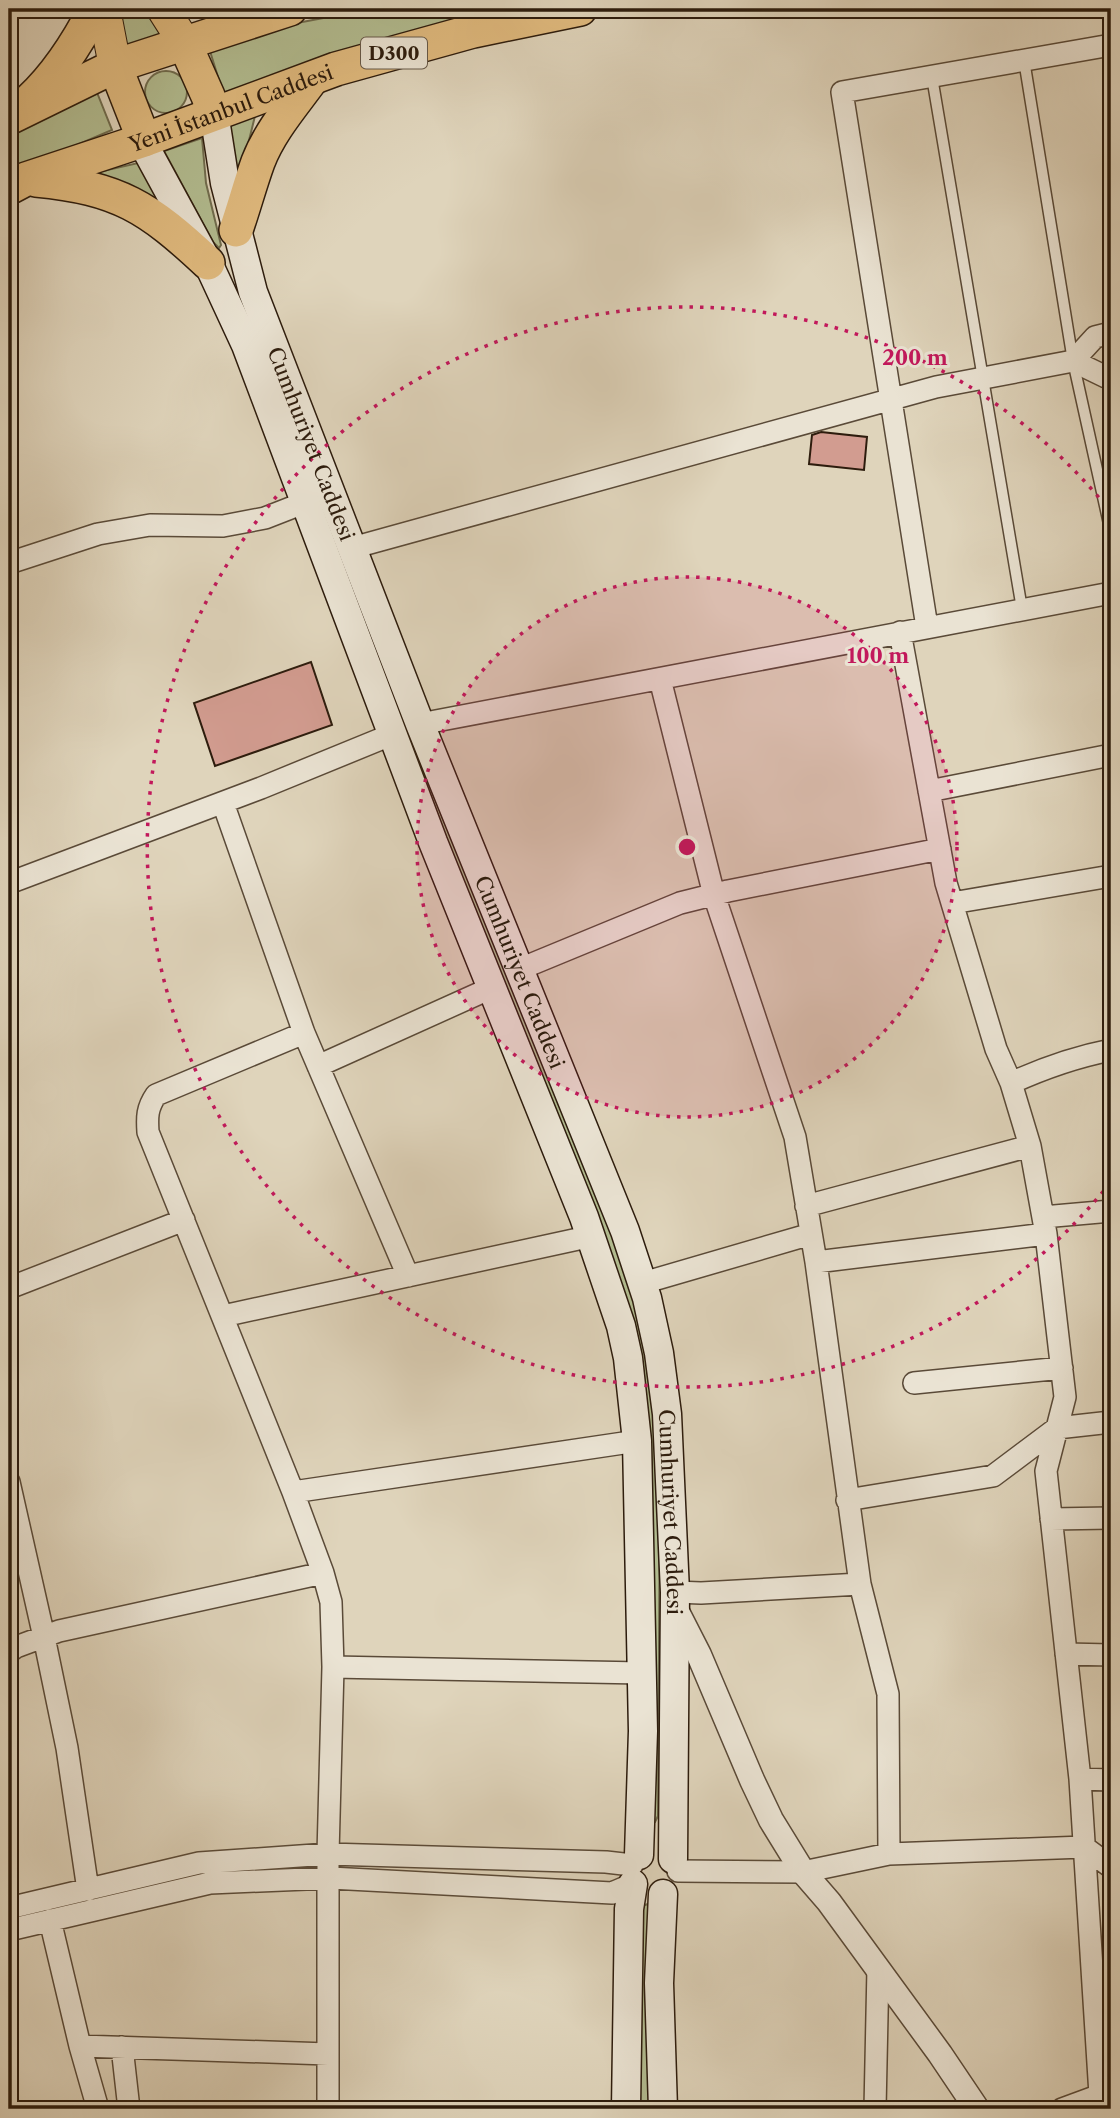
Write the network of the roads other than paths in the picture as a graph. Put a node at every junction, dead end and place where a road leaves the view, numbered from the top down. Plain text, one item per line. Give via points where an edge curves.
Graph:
1 (95, 9) edge
2 (104, 9) edge
3 (163, 9) edge
4 (290, 9) edge
5 (580, 9) edge
6 (184, 42) junction
7 (1111, 45) edge
8 (1024, 60) junction
9 (115, 66) junction
10 (932, 76) junction
11 (312, 80) junction
12 (214, 113) junction
13 (13, 115) edge
14 (144, 140) junction
15 (18, 184) edge
16 (236, 230) junction
17 (208, 263) junction
18 (1111, 333) edge
19 (1073, 361) junction
20 (1111, 376) edge
21 (984, 378) junction
22 (892, 399) junction
23 (306, 502) junction
24 (1111, 533) edge
25 (352, 548) junction
26 (9, 563) edge
27 (1111, 593) edge
28 (1022, 609) junction
29 (927, 627) junction
30 (900, 632) junction
31 (660, 679) junction
32 (420, 724) junction
33 (393, 734) junction
34 (1111, 755) edge
35 (929, 791) junction
36 (223, 803) junction
37 (940, 849) junction
38 (1111, 876) edge
39 (9, 883) edge
40 (714, 895) junction
41 (952, 903) junction
42 (520, 969) junction
43 (491, 988) junction
44 (304, 1033) junction
45 (1111, 1050) edge
46 (318, 1066) junction
47 (1011, 1083) junction
48 (1030, 1146) junction
49 (806, 1206) junction
50 (1111, 1211) edge
51 (184, 1220) junction
52 (1045, 1225) junction
53 (811, 1234) junction
54 (592, 1236) junction
55 (816, 1262) junction
56 (408, 1276) junction
57 (643, 1283) junction
58 (9, 1288) edge
59 (223, 1317) junction
60 (1062, 1368) junction
61 (914, 1383) dead end
62 (1111, 1422) edge
63 (1057, 1428) junction
64 (637, 1441) junction
65 (10, 1490) edge
66 (293, 1492) junction
67 (847, 1500) junction
68 (1111, 1518) edge
69 (1051, 1519) junction
70 (323, 1573) junction
71 (860, 1584) junction
72 (675, 1600) junction
73 (44, 1637) junction
74 (9, 1652) edge
75 (1066, 1654) junction
76 (1111, 1654) edge
77 (333, 1667) junction
78 (642, 1673) junction
79 (1080, 1779) junction
80 (1111, 1780) edge
81 (1084, 1847) junction
82 (328, 1854) junction
83 (889, 1854) junction
84 (1111, 1867) edge
85 (635, 1868) junction
86 (803, 1872) junction
87 (671, 1875) junction
88 (330, 1878) junction
89 (88, 1890) junction
90 (9, 1908) edge
91 (50, 1920) junction
92 (9, 1930) edge
93 (878, 1968) junction
94 (80, 2046) junction
95 (122, 2047) junction
96 (328, 2054) junction
97 (1106, 2099) edge
98 (99, 2109) edge
99 (129, 2109) edge
100 (328, 2109) edge
101 (626, 2109) edge
102 (663, 2109) edge
103 (875, 2109) edge
104 (977, 2109) edge
105 (1062, 2109) edge

1 - 13 highway via 44,88
2 - 9 main road
3 - 6 main road
4 - 6 highway
5 - 11 highway, Yeni İstanbul Caddesi / D300 via 473,31 336,69
6 - 9 highway
6 - 12 highway
7 - 8 street
8 - 10 street
8 - 19 lane
9 - 13 highway
9 - 14 highway
10 - 21 lane
10 - 22 street via 842,92
11 - 12 highway, Yeni İstanbul Caddesi / D300
11 - 16 highway via 267,143
12 - 14 highway, Yeni İstanbul Caddesi / D300
12 - 16 main road, Cumhuriyet Caddesi
14 - 15 highway, Yeni İstanbul Caddesi / D300
14 - 17 main road, Cumhuriyet Caddesi
15 - 17 highway via 92,188 131,202 171,228
16 - 25 main road, Cumhuriyet Caddesi via 253,292
17 - 23 main road, Cumhuriyet Caddesi via 247,345
18 - 19 street via 1095,337
19 - 20 street
19 - 21 street
19 - 24 lane
21 - 22 street
21 - 28 lane
22 - 25 street
22 - 29 street
23 - 26 street via 265,518 223,526 150,525 98,534
23 - 33 main road, Cumhuriyet Caddesi
25 - 32 main road, Cumhuriyet Caddesi
27 - 28 street
28 - 29 street
29 - 30 street
30 - 31 street
30 - 35 street
31 - 32 street
31 - 40 street
32 - 33 main road
32 - 42 main road, Cumhuriyet Caddesi
33 - 36 street
33 - 43 main road, Cumhuriyet Caddesi
34 - 35 street
35 - 37 street
36 - 39 street
36 - 44 street
37 - 40 street
37 - 41 street
38 - 41 street
40 - 42 street via 680,903
40 - 49 street via 795,1137
41 - 47 street via 996,1049
42 - 57 main road, Cumhuriyet Caddesi
43 - 46 street
43 - 54 main road, Cumhuriyet Caddesi
44 - 46 street
44 - 51 street via 156,1095 150,1104 148,1132
45 - 47 street via 1052,1065
46 - 56 street
47 - 48 street
48 - 49 street
48 - 52 street
49 - 53 street
50 - 52 street
51 - 58 street
51 - 59 street
52 - 55 street
52 - 60 street
53 - 55 street
53 - 57 street
54 - 56 street
54 - 64 main road, Cumhuriyet Caddesi via 621,1326
55 - 67 street
56 - 59 street
57 - 72 main road, Cumhuriyet Caddesi via 666,1403
59 - 66 street
60 - 61 street
60 - 63 street via 1065,1397
62 - 63 street
63 - 67 street via 993,1476
63 - 69 street via 1046,1471
64 - 66 street
64 - 78 main road, Cumhuriyet Caddesi
65 - 73 street
66 - 70 street
67 - 71 street
68 - 69 street
69 - 75 street
70 - 73 street
70 - 77 street via 331,1602
71 - 72 street via 701,1593
71 - 83 street via 888,1694
72 - 86 street via 752,1780
72 - 87 main road, Cumhuriyet Caddesi
73 - 74 street
73 - 89 street via 67,1748
75 - 76 street
75 - 79 street
77 - 78 street
77 - 82 street
78 - 85 main road, Cumhuriyet Caddesi
79 - 80 street
79 - 81 street
81 - 83 street
81 - 84 street
81 - 97 street
82 - 85 street via 607,1862
82 - 88 street
82 - 89 street via 199,1863
83 - 86 street
85 - 87 main road via 637,1889 648,1895
85 - 87 main road via 650,1850 657,1850 669,1854
85 - 88 street via 612,1893
85 - 101 main road, Cumhuriyet Caddesi via 629,1909
86 - 87 street
86 - 93 street
87 - 102 main road, Cumhuriyet Caddesi via 659,1983
88 - 91 street via 210,1883
88 - 96 street
89 - 90 street
91 - 92 street
91 - 94 street
93 - 103 street
93 - 104 street
94 - 95 street
94 - 98 street
95 - 96 street
95 - 99 street
96 - 100 street
97 - 105 street

